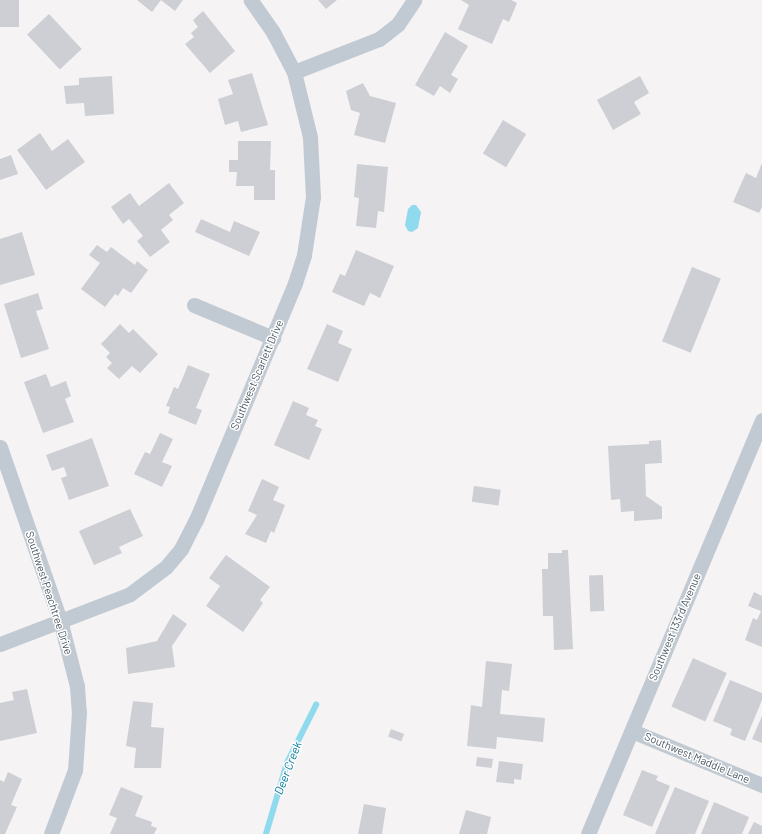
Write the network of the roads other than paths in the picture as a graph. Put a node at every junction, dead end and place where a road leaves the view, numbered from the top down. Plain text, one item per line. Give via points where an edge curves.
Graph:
1 (251, 0) edge
2 (414, 0) edge
3 (294, 72) junction
4 (194, 305) dead end
5 (273, 338) junction
6 (762, 420) edge
7 (0, 447) edge
8 (60, 620) junction
9 (0, 644) edge
10 (632, 731) junction
11 (762, 785) edge
12 (51, 834) edge
13 (588, 834) edge

1 - 3 street, Southwest Scarlett Drive via 273,32
2 - 3 street via 398,24 379,39
3 - 5 street, Southwest Scarlett Drive via 310,137 313,197 304,255
4 - 5 street
5 - 8 street, Southwest Scarlett Drive via 196,520 181,549 166,567 130,594
6 - 10 street, Southwest 133rd Avenue
7 - 8 street, Southwest Peachtree Drive
8 - 9 street, Southwest Scarlett Drive
8 - 12 street, Southwest Peachtree Drive via 77,686 79,738 75,770
10 - 11 street, Southwest Maddie Lane
10 - 13 street, Southwest 133rd Avenue

